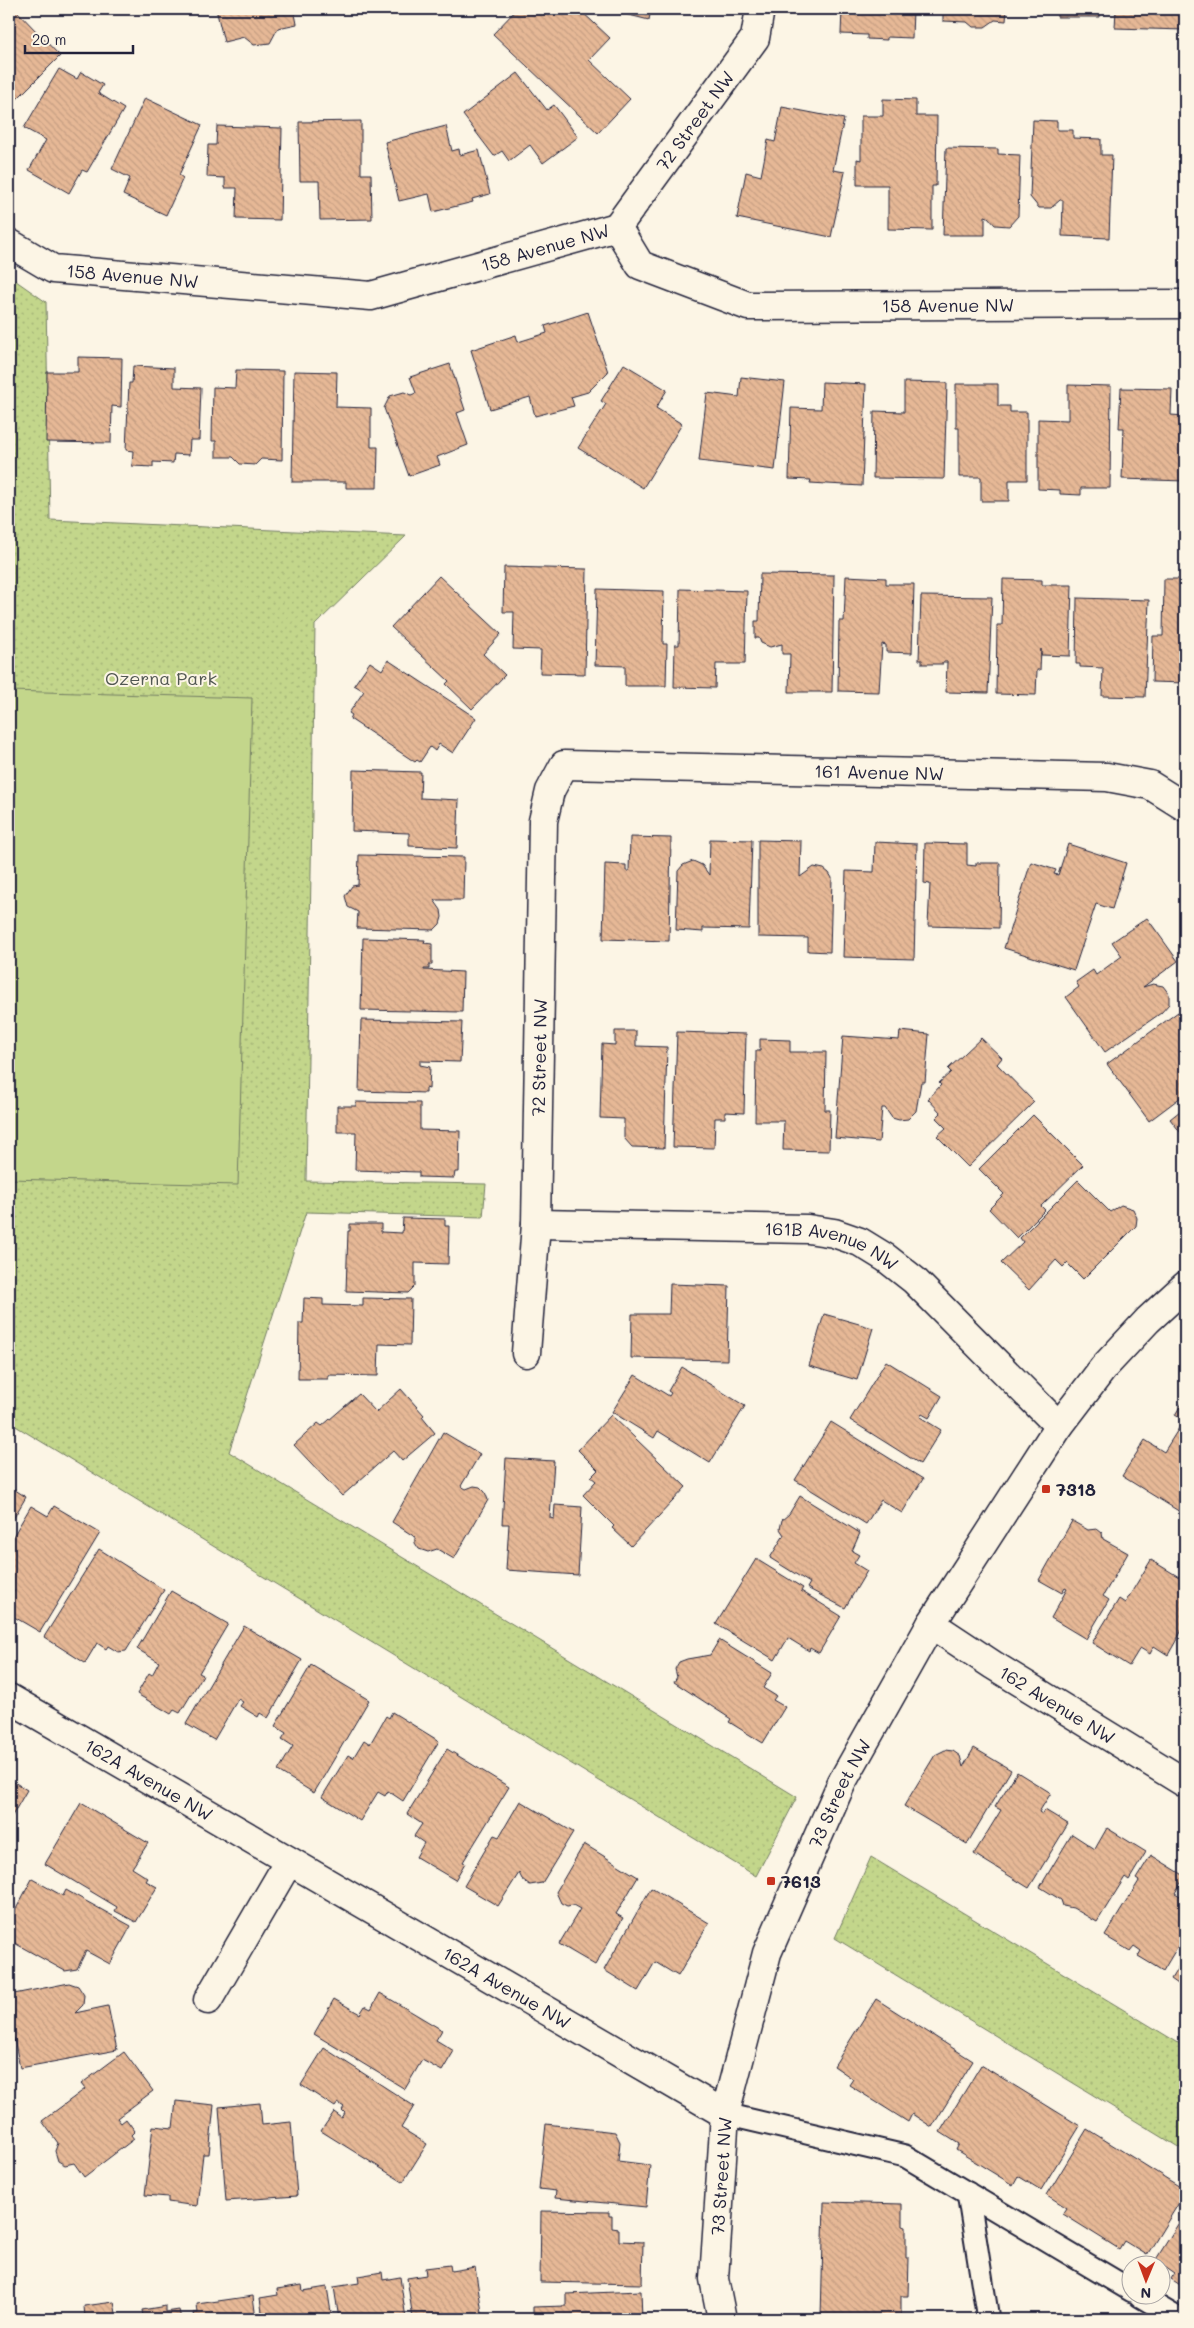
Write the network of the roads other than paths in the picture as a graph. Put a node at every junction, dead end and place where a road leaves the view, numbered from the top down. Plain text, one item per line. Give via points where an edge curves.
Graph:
1 (760, 9) edge
2 (617, 226) junction
3 (9, 243) edge
4 (1185, 304) edge
5 (564, 765) joint
6 (1185, 808) edge
7 (536, 1224) junction
8 (1185, 1286) edge
9 (526, 1353) dead end
10 (1059, 1426) junction
11 (930, 1624) junction
12 (9, 1698) edge
13 (1185, 1783) edge
14 (289, 1862) junction
15 (208, 2000) dead end
16 (725, 2114) junction
17 (968, 2193) junction
18 (1122, 2285) edge
19 (1157, 2306) edge
20 (722, 2319) edge
21 (988, 2319) edge
22 (1179, 2319) edge

1 - 2 street, 72 Street NW via 755,38
2 - 3 street, 158 Avenue NW via 371,296 53,269
2 - 4 street, 158 Avenue NW via 640,265 748,306
5 - 6 street, 161 Avenue NW via 1107,777 1150,785
5 - 7 street, 72 Street NW via 550,791 543,821
7 - 9 street, 72 Street NW
7 - 10 street, 161B Avenue NW via 808,1229 860,1242 914,1280
8 - 10 street, 73 Street NW via 1104,1367
10 - 11 street, 73 Street NW
11 - 13 street, 162 Avenue NW
11 - 16 street, 73 Street NW via 842,1782 767,1952
12 - 14 street, 162A Avenue NW
14 - 15 street
14 - 16 street, 162A Avenue NW
16 - 17 lane via 904,2156
16 - 20 street, 73 Street NW via 714,2279
17 - 18 lane
17 - 21 lane
19 - 22 lane

